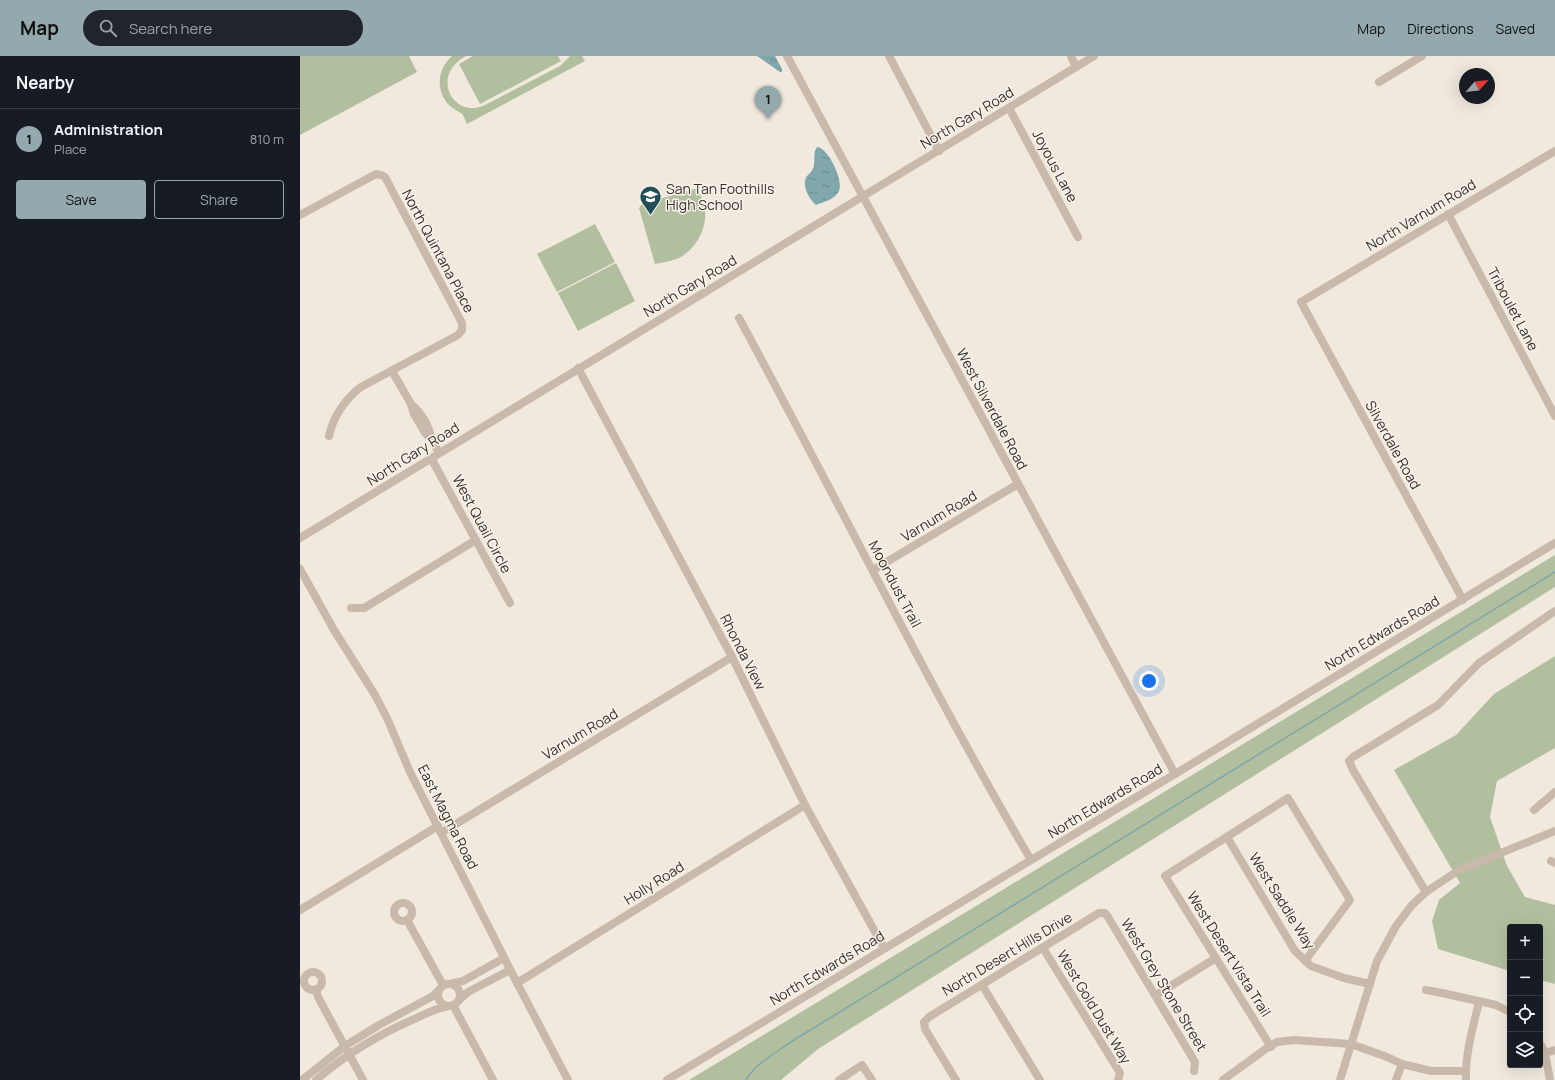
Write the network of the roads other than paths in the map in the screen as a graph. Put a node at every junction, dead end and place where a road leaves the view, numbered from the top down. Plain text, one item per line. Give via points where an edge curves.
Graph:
1 (787, 56) edge
2 (889, 56) edge
3 (1071, 56) edge
4 (1094, 56) edge
5 (1422, 56) edge
6 (1076, 67) junction
7 (1379, 82) dead end
8 (1009, 108) junction
9 (940, 151) junction
10 (1555, 151) edge
11 (863, 196) junction
12 (1448, 214) junction
13 (300, 215) edge
14 (1078, 237) dead end
15 (1301, 302) joint
16 (739, 318) dead end
17 (578, 368) junction
18 (392, 371) junction
19 (1555, 416) edge
20 (329, 436) dead end
21 (439, 453) junction
22 (431, 458) junction
23 (1018, 484) junction
24 (300, 538) edge
25 (476, 540) junction
26 (1555, 543) edge
27 (300, 569) edge
28 (873, 570) junction
29 (1463, 600) junction
30 (510, 603) dead end
31 (351, 608) dead end
32 (1555, 610) edge
33 (732, 657) junction
34 (1175, 774) junction
35 (1555, 792) edge
36 (805, 805) junction
37 (1534, 810) dead end
38 (439, 830) junction
39 (1555, 831) edge
40 (1227, 837) junction
41 (1030, 860) junction
42 (1426, 892) junction
43 (300, 910) edge
44 (1105, 913) joint
45 (407, 920) dead end
46 (884, 948) junction
47 (1043, 948) junction
48 (504, 958) junction
49 (1216, 958) junction
50 (1304, 961) junction
51 (510, 970) junction
52 (517, 983) junction
53 (1370, 984) junction
54 (982, 985) junction
55 (444, 987) junction
56 (316, 990) dead end
57 (1426, 990) dead end
58 (1156, 995) junction
59 (1479, 1002) junction
60 (453, 1004) junction
61 (1507, 1010) edge
62 (1351, 1044) junction
63 (344, 1046) junction
64 (1271, 1046) junction
65 (1543, 1049) edge
66 (1555, 1050) edge
67 (1545, 1053) junction
68 (349, 1054) junction
69 (1402, 1064) junction
70 (1194, 1071) dead end
71 (1466, 1071) junction
72 (302, 1080) edge
73 (316, 1080) edge
74 (363, 1080) edge
75 (493, 1080) edge
76 (568, 1080) edge
77 (667, 1080) edge
78 (839, 1080) edge
79 (872, 1080) edge
80 (956, 1080) edge
81 (1040, 1080) edge
82 (1118, 1080) edge
83 (1223, 1080) edge
84 (1340, 1080) edge
85 (1396, 1080) edge
86 (1466, 1080) edge
87 (1550, 1080) edge

1 - 11 street, West Silverdale Road
2 - 9 street
3 - 6 street
4 - 6 street, North Gary Road
5 - 7 street
6 - 8 street, North Gary Road
8 - 9 street, North Gary Road
8 - 14 street, Joyous Lane
9 - 11 street, North Gary Road
10 - 12 street, North Varnum Road
11 - 17 street, North Gary Road
11 - 23 street, West Silverdale Road
12 - 15 street, North Varnum Road
12 - 19 street, Triboulet Lane
13 - 18 street, North Quintana Place via 376,174 385,177 462,323 462,330 458,335
15 - 29 street, Silverdale Road
16 - 28 street, Moondust Trail
17 - 21 street, North Gary Road
17 - 33 street, Rhonda View
18 - 20 street, North Quintana Place via 353,393 331,424
18 - 21 street via 414,414
21 - 22 street, North Gary Road
22 - 24 street, North Gary Road
22 - 25 street, West Quail Circle
23 - 28 street, Varnum Road
23 - 34 street, West Silverdale Road
25 - 30 street, West Quail Circle
25 - 31 street via 364,608
26 - 29 street, North Edwards Road
27 - 38 street, East Magma Road via 375,695
28 - 41 street, Moondust Trail via 985,783
29 - 34 street, North Edwards Road
32 - 42 street via 1479,663 1438,705 1353,756 1349,761
33 - 36 street, Rhonda View
33 - 38 street, Varnum Road
34 - 41 street, North Edwards Road
35 - 37 street
36 - 46 street, Rhonda View
36 - 52 street, Holly Road
38 - 43 street, Varnum Road
38 - 48 street, East Magma Road
39 - 42 street via 1459,870
40 - 49 street, West Desert Vista Trail via 1165,876
40 - 50 street, West Saddle Way via 1295,951
40 - 50 street via 1288,798 1350,900
41 - 46 street, North Edwards Road
42 - 53 street via 1412,905 1393,931 1377,961
44 - 47 street, North Desert Hills Drive via 1099,913
44 - 58 street, West Grey Stone Street
45 - 55 street
46 - 77 street, North Edwards Road
47 - 54 street, North Desert Hills Drive
47 - 82 street, West Gold Dust Way via 1120,1073
48 - 51 street, East Magma Road
48 - 55 street via 463,982
49 - 58 street
49 - 64 street, West Desert Vista Trail
50 - 53 street, West Saddle Way via 1323,971
51 - 52 street, East Magma Road
51 - 60 street via 468,992
52 - 76 street, East Magma Road
53 - 62 street
54 - 80 street, North Desert Hills Drive via 924,1022 925,1029
54 - 81 street
55 - 60 street via 438,998 442,1004
55 - 60 street via 453,985 459,990 460,997
55 - 63 street via 433,996
56 - 63 street
57 - 59 street
58 - 70 street, West Grey Stone Street via 1195,1062
59 - 61 street via 1496,1005
59 - 71 street
60 - 68 street via 438,1008 385,1032
60 - 75 street
62 - 64 street via 1284,1040
62 - 69 street
62 - 84 street
63 - 68 street
63 - 72 street
64 - 83 street
65 - 67 street
66 - 67 street
67 - 87 street
68 - 73 street
68 - 74 street
69 - 71 street via 1431,1071
69 - 85 street
71 - 86 street
78 - 79 street via 862,1065

